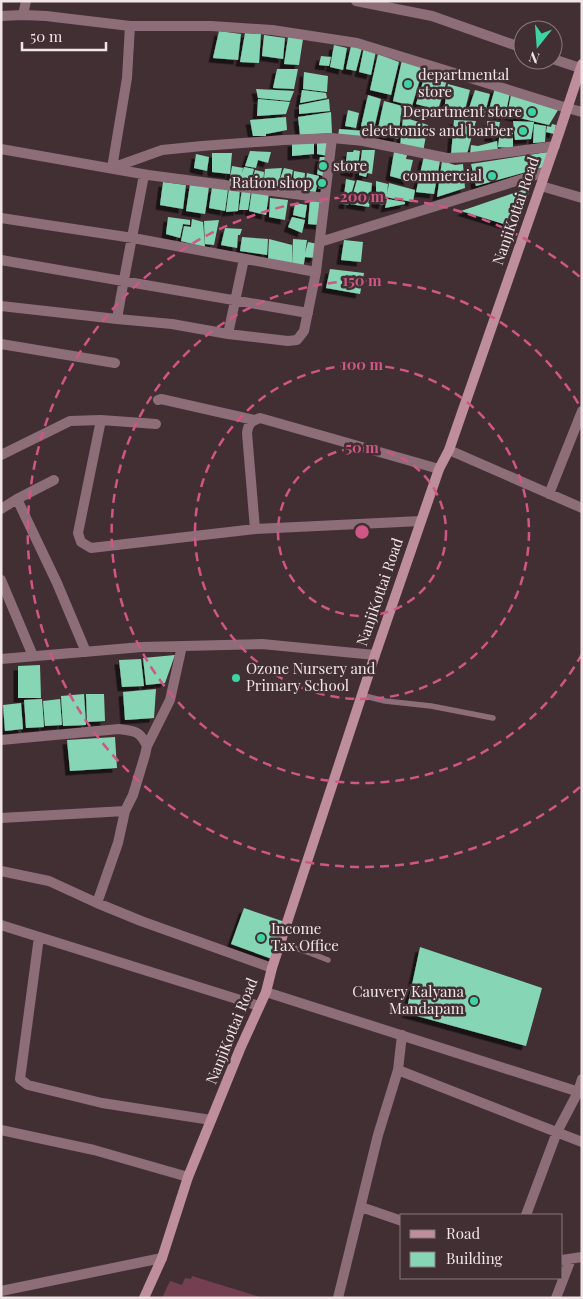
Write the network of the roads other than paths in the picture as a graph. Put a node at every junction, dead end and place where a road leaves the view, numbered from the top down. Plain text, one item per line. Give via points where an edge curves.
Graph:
1 (26, 1) edge
2 (356, 1) edge
3 (24, 15) junction
4 (1, 16) edge
5 (130, 26) junction
6 (513, 44) edge
7 (563, 62) edge
8 (581, 66) edge
9 (567, 108) junction
10 (582, 112) edge
11 (332, 138) junction
12 (555, 146) junction
13 (1, 149) edge
14 (112, 168) junction
15 (545, 172) junction
16 (144, 174) junction
17 (541, 186) junction
18 (325, 198) junction
19 (582, 198) edge
20 (1, 218) edge
21 (133, 238) junction
22 (320, 242) junction
23 (244, 259) junction
24 (1, 260) edge
25 (316, 272) junction
26 (123, 281) junction
27 (236, 301) junction
28 (1, 306) edge
29 (308, 313) junction
30 (117, 320) junction
31 (228, 334) junction
32 (1, 344) edge
33 (115, 363) dead end
34 (158, 400) dead end
35 (582, 410) edge
36 (101, 420) junction
37 (254, 420) junction
38 (156, 424) dead end
39 (449, 450) junction
40 (1, 455) edge
41 (439, 469) junction
42 (54, 480) dead end
43 (549, 494) junction
44 (17, 499) junction
45 (582, 508) edge
46 (1, 509) edge
47 (421, 521) junction
48 (255, 529) junction
49 (1, 580) edge
50 (6, 603) edge
51 (182, 646) junction
52 (86, 652) junction
53 (375, 655) junction
54 (33, 656) junction
55 (1, 659) edge
56 (362, 695) junction
57 (493, 718) dead end
58 (1, 740) edge
59 (147, 746) junction
60 (126, 811) junction
61 (1, 818) edge
62 (1, 871) edge
63 (97, 903) junction
64 (1, 925) edge
65 (38, 937) junction
66 (280, 943) junction
67 (328, 960) dead end
68 (272, 968) junction
69 (266, 992) junction
70 (259, 1006) junction
71 (402, 1035) junction
72 (398, 1070) junction
73 (582, 1080) edge
74 (580, 1093) edge
75 (211, 1120) junction
76 (1, 1130) edge
77 (557, 1132) junction
78 (582, 1142) edge
79 (188, 1177) junction
80 (361, 1207) junction
81 (526, 1214) edge
82 (400, 1220) edge
83 (162, 1258) junction
84 (572, 1259) edge
85 (1, 1291) edge
86 (144, 1298) edge
87 (338, 1298) edge
88 (556, 1298) edge

1 - 3 street
2 - 6 street via 432,16
3 - 4 street
3 - 5 street
5 - 9 street via 272,30 357,43
5 - 14 street via 127,78
7 - 8 street
8 - 9 main road, NanjiKottai Road
9 - 10 street
9 - 12 main road, NanjiKottai Road
11 - 12 street via 447,158
11 - 14 street via 162,150
11 - 18 street
12 - 15 main road, NanjiKottai Road
13 - 14 street
14 - 16 street
15 - 17 main road, NanjiKottai Road
15 - 22 street
16 - 18 street
16 - 21 street
17 - 19 street
17 - 39 main road, NanjiKottai Road
18 - 22 street
20 - 21 street
21 - 23 street
21 - 26 street
22 - 25 street
23 - 25 street
23 - 27 street
24 - 26 street
25 - 29 street
26 - 27 street
26 - 30 street
27 - 29 street
27 - 31 street
28 - 30 street
29 - 31 street via 304,330 297,340
30 - 31 street via 172,324
32 - 33 street
34 - 37 street
35 - 43 street
36 - 38 street
36 - 40 street via 70,421
36 - 48 street via 78,533 81,542 91,548
37 - 41 street via 260,418
37 - 48 street via 247,433
39 - 41 main road, NanjiKottai Road
39 - 43 street
41 - 47 main road, NanjiKottai Road
42 - 44 street
43 - 45 street
44 - 46 street
44 - 52 street
47 - 48 street
47 - 53 main road, NanjiKottai Road
49 - 50 street
50 - 54 street
51 - 52 street
51 - 53 street via 262,644
51 - 59 street via 170,700
52 - 54 street
53 - 56 main road, NanjiKottai Road
54 - 55 street
56 - 57 lane
56 - 66 main road, NanjiKottai Road
58 - 59 street via 119,729 142,735
59 - 60 street
60 - 61 street
60 - 63 street
62 - 63 street via 49,881
63 - 68 street
64 - 65 street
65 - 70 street
65 - 75 street via 20,1079 28,1085 102,1103
66 - 67 lane
66 - 68 main road, NanjiKottai Road
68 - 69 main road, NanjiKottai Road
69 - 70 main road, NanjiKottai Road
69 - 71 street
70 - 75 main road, NanjiKottai Road
71 - 72 street
71 - 74 street
72 - 77 street
72 - 80 street
73 - 74 street
74 - 77 street
75 - 79 main road, NanjiKottai Road
76 - 79 street via 94,1150
77 - 78 street
77 - 81 street
79 - 83 main road, NanjiKottai Road
80 - 82 street
80 - 87 street
83 - 85 street
83 - 86 main road, NanjiKottai Road
84 - 88 street

